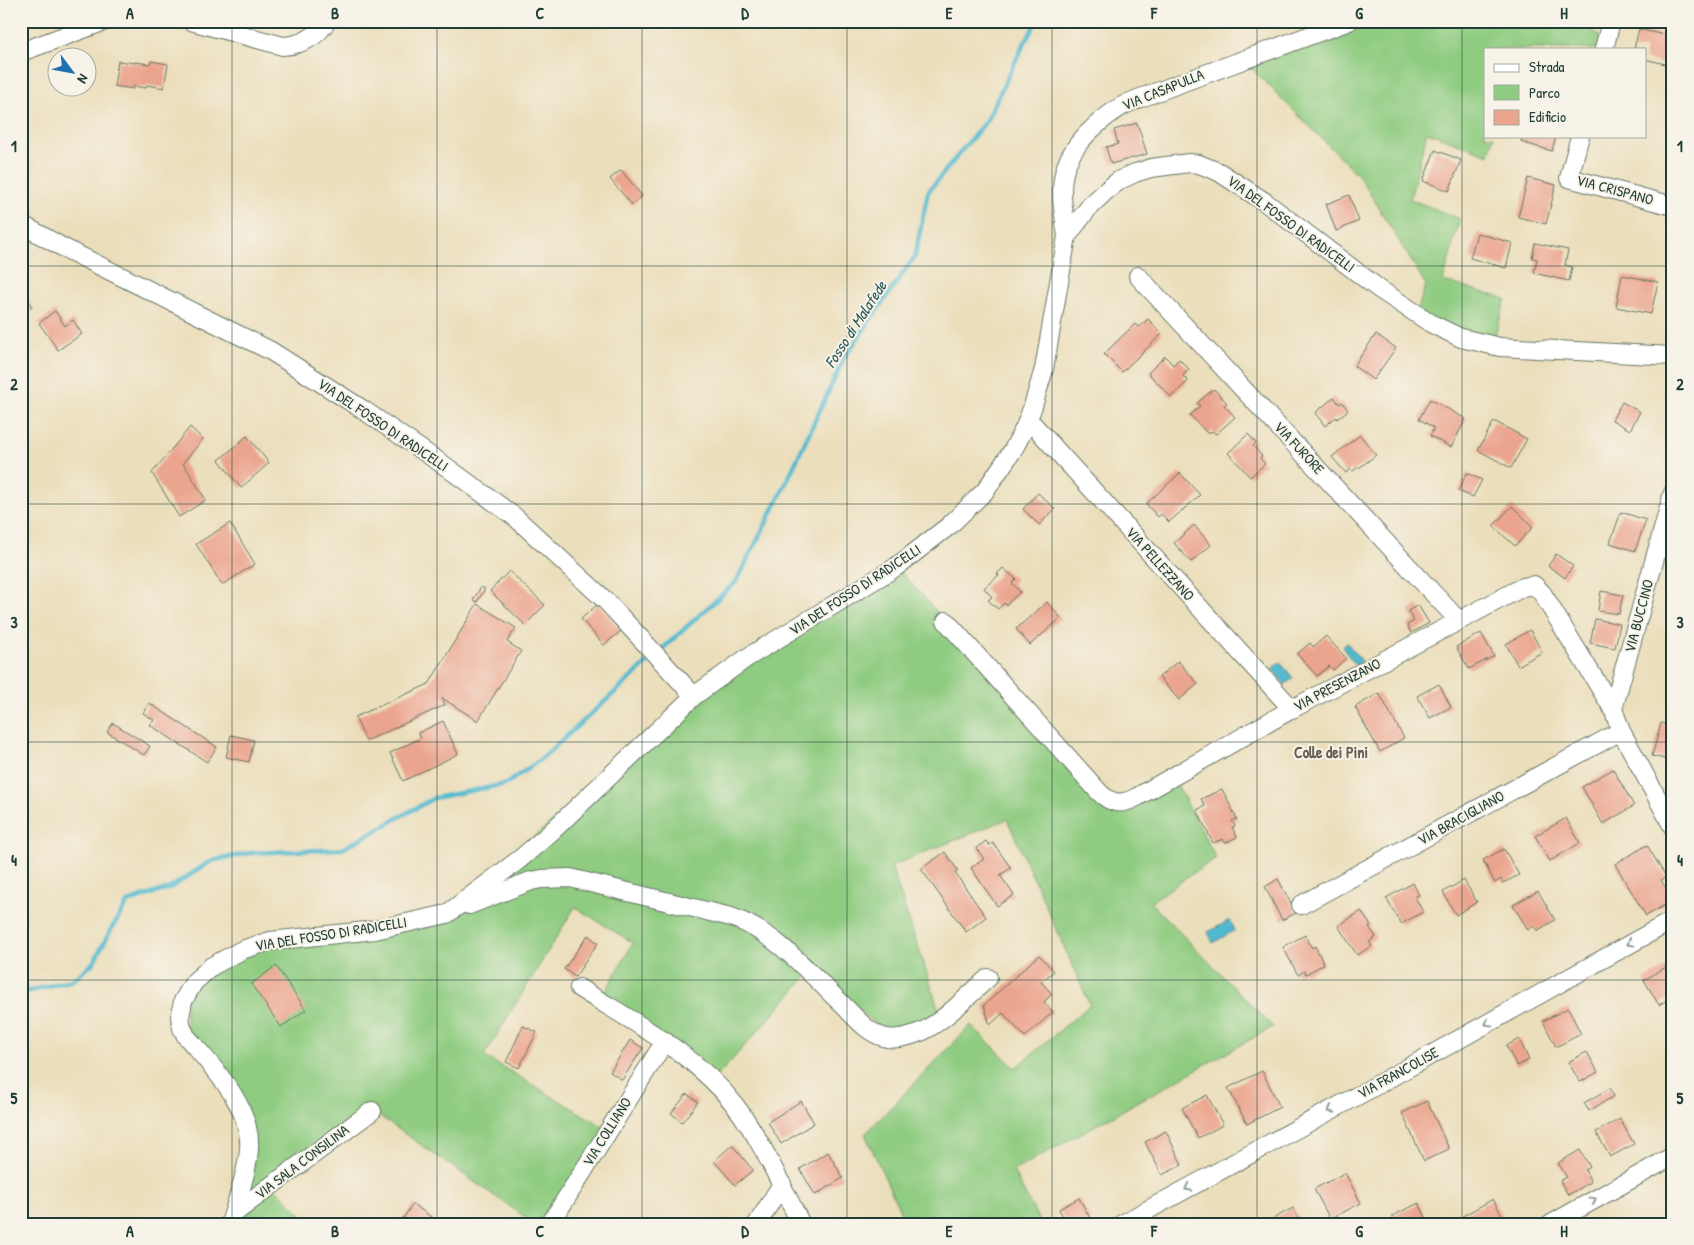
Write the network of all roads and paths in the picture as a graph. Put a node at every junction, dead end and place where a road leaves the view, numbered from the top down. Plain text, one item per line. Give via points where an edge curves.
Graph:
1 (105, 21) edge
2 (191, 21) edge
3 (327, 21) edge
4 (1349, 21) edge
5 (1611, 21) edge
6 (1604, 48) edge
7 (21, 52) edge
8 (1579, 138) edge
9 (1673, 206) edge
10 (21, 224) edge
11 (1067, 236) junction
12 (1138, 276) dead end
13 (1673, 356) edge
14 (1028, 419) junction
15 (1673, 493) edge
16 (946, 621) dead end
17 (1459, 621) junction
18 (694, 696) junction
19 (1292, 709) junction
20 (1613, 709) junction
21 (1621, 731) junction
22 (1673, 827) edge
23 (1301, 905) dead end
24 (447, 914) junction
25 (1673, 920) edge
26 (988, 978) dead end
27 (579, 988) dead end
28 (665, 1041) junction
29 (372, 1111) dead end
30 (1673, 1156) edge
31 (782, 1184) junction
32 (231, 1219) edge
33 (550, 1224) edge
34 (757, 1224) edge
35 (801, 1224) edge
36 (1122, 1224) edge
37 (1550, 1224) edge

1 - 7 street
2 - 3 street via 283,46 308,39
4 - 11 street, VIA CASAPULLA via 1134,100 1109,114 1080,140 1066,165 1062,201
5 - 6 street
8 - 9 street, VIA CRISPANO via 1569,178
10 - 18 street, VIA DEL FOSSO DI RADICELLI via 271,352 362,409 515,517 606,602
11 - 13 street, VIA DEL FOSSO DI RADICELLI via 1099,197 1135,172 1199,164 1249,191 1378,289 1454,336 1500,347
11 - 14 street, VIA DEL FOSSO DI RADICELLI via 1044,369
12 - 17 street, VIA FURORE
14 - 18 street, VIA DEL FOSSO DI RADICELLI via 995,479 950,525 896,567 748,657
14 - 19 street, VIA PELLEZZANO
15 - 20 street, VIA BUCCINO
16 - 19 street, VIA PRESENZANO via 1099,792 1114,803 1137,797
17 - 19 street, VIA PRESENZANO
17 - 20 street, VIA PRESENZANO via 1523,587 1538,588
18 - 24 street, VIA DEL FOSSO DI RADICELLI via 544,839
20 - 21 street, VIA PRESENZANO
21 - 22 street, VIA PRESENZANO
21 - 23 street, VIA BRACIGLIANO
24 - 26 street via 542,878 582,880 718,912 766,933 868,1030 885,1038 905,1037 934,1025
24 - 32 street, VIA DEL FOSSO DI RADICELLI via 375,930 261,943 220,961 194,982 180,1008 182,1028 229,1090 248,1131 249,1150
25 -> 36 street, VIA FRANCOLISE
27 - 28 street
28 - 31 street via 704,1073 733,1103
28 - 33 street, VIA COLLIANO
29 - 32 street, VIA SALA CONSILINA
37 -> 30 street
31 - 34 street
31 - 35 street

